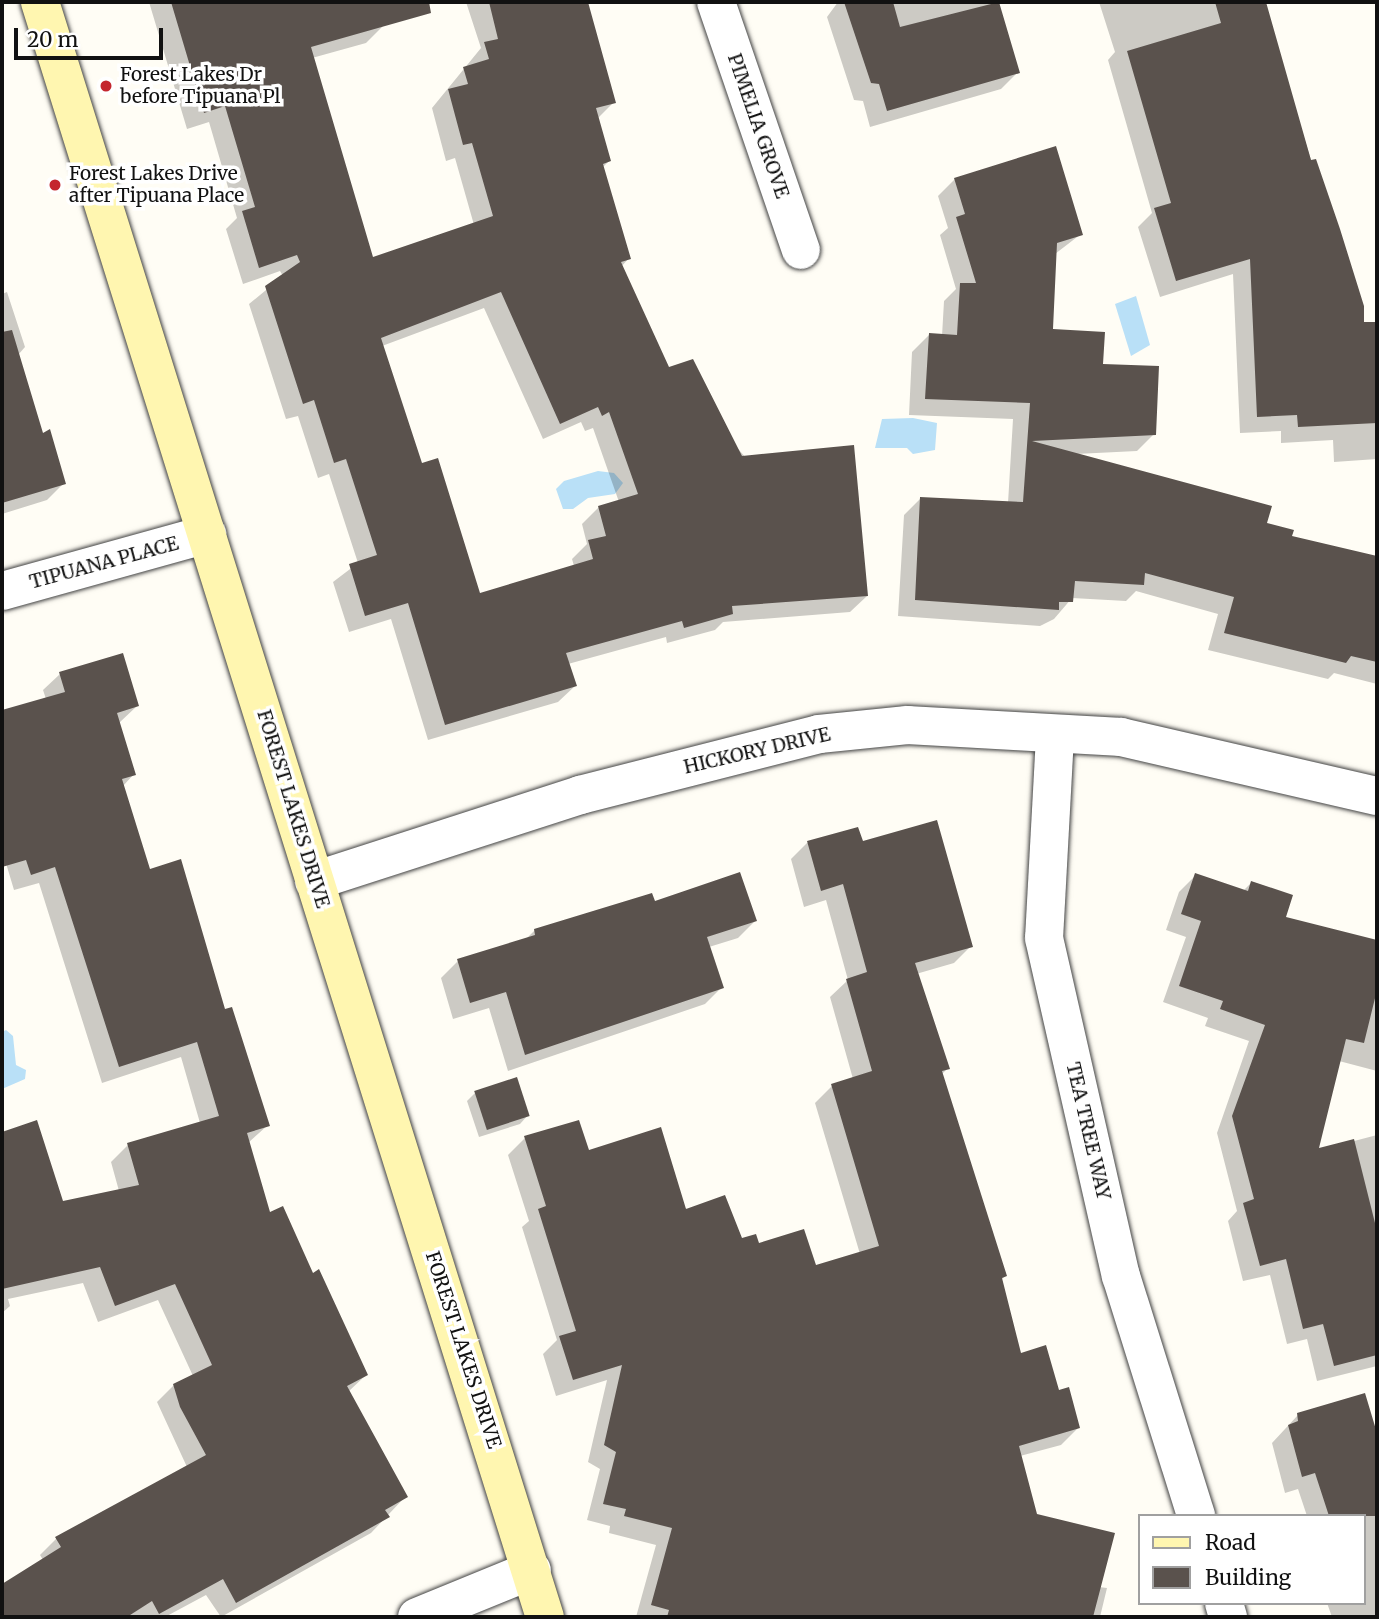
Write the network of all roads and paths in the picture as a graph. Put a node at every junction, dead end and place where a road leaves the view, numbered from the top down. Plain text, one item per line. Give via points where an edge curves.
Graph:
1 (40, 2) edge
2 (716, 2) edge
3 (801, 250) dead end
4 (207, 534) junction
5 (2, 591) edge
6 (1055, 736) junction
7 (1377, 796) edge
8 (314, 881) junction
9 (1195, 1514) edge
10 (532, 1570) junction
11 (417, 1617) edge
12 (545, 1617) edge

1 - 4 main road, FOREST LAKES DRIVE
2 - 3 street, PIMELIA GROVE
4 - 5 street, TIPUANA PLACE
4 - 8 main road, FOREST LAKES DRIVE
6 - 7 street, HICKORY DRIVE via 1121,737
6 - 8 street, HICKORY DRIVE via 908,725 819,734 580,795
6 - 9 street, TEA TREE WAY via 1045,938 1121,1276
8 - 10 main road, FOREST LAKES DRIVE
10 - 11 street
10 - 12 main road, FOREST LAKES DRIVE

